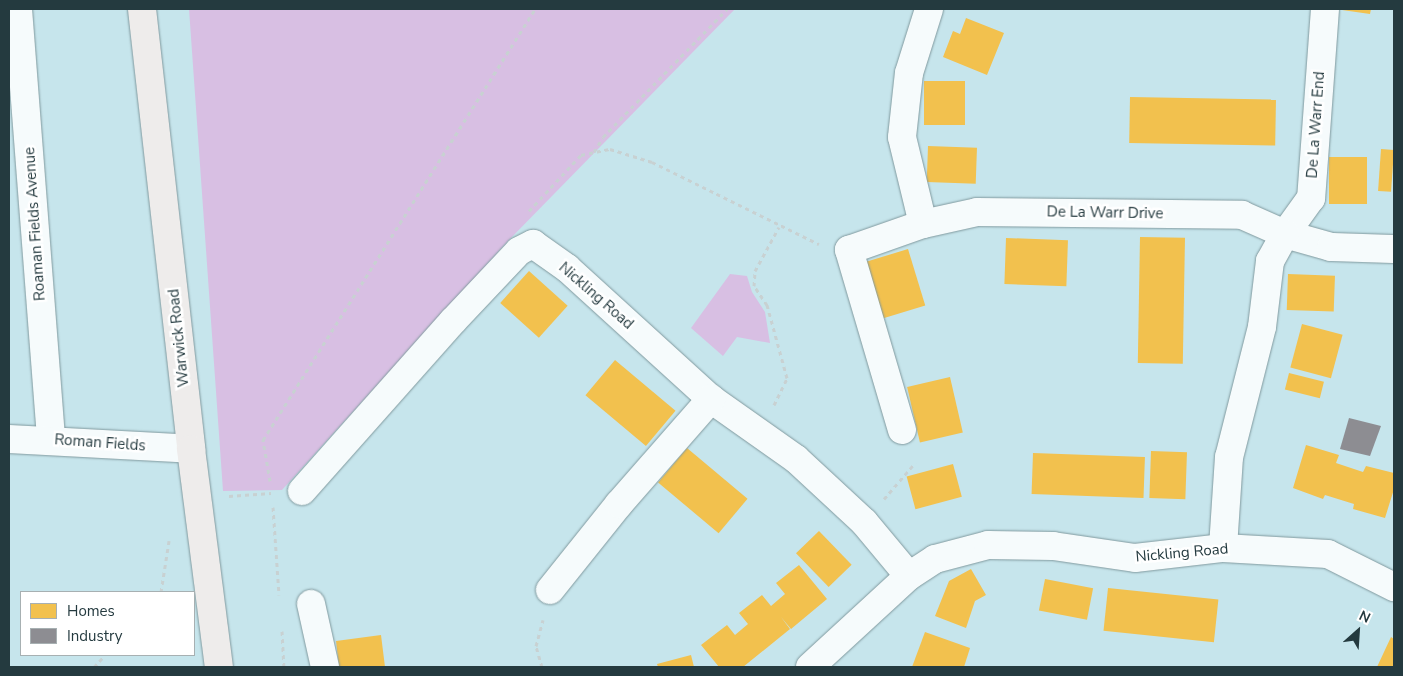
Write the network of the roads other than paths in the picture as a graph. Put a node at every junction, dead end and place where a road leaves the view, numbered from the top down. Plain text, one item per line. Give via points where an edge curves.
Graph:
1 (18, 9) edge
2 (142, 9) edge
3 (929, 9) edge
4 (1325, 9) edge
5 (923, 224) junction
6 (1285, 234) junction
7 (1394, 250) edge
8 (711, 400) junction
9 (902, 430) dead end
10 (9, 438) edge
11 (51, 440) junction
12 (191, 449) junction
13 (302, 491) dead end
14 (1223, 548) junction
15 (909, 576) junction
16 (1394, 587) edge
17 (550, 590) road end
18 (311, 604) dead end
19 (219, 667) edge
20 (326, 667) edge
21 (810, 667) edge

1 - 11 street, Roaman Fields Avenue
2 - 12 main road, Warwick Road
3 - 5 street via 909,73 902,137
4 - 6 street, De La Warr End via 1311,198
5 - 6 street, De La Warr Drive via 977,212 1242,215
5 - 9 street, De La Warr Drive via 849,250
6 - 7 street, De La Warr Drive via 1331,246
6 - 14 street via 1270,261 1262,327 1229,458
8 - 13 street, Nickling Road via 567,268 533,244 519,251 453,321
8 - 15 street, Nickling Road via 796,459 864,522
8 - 17 street via 619,504
10 - 11 street, Roman Fields
11 - 12 street, Roman Fields
12 - 19 main road, Warwick Road
14 - 15 street, Nickling Road via 1135,558 1054,546 988,545 935,559
14 - 16 street, Nickling Road via 1328,554
15 - 21 street, Nickling Road
18 - 20 street

